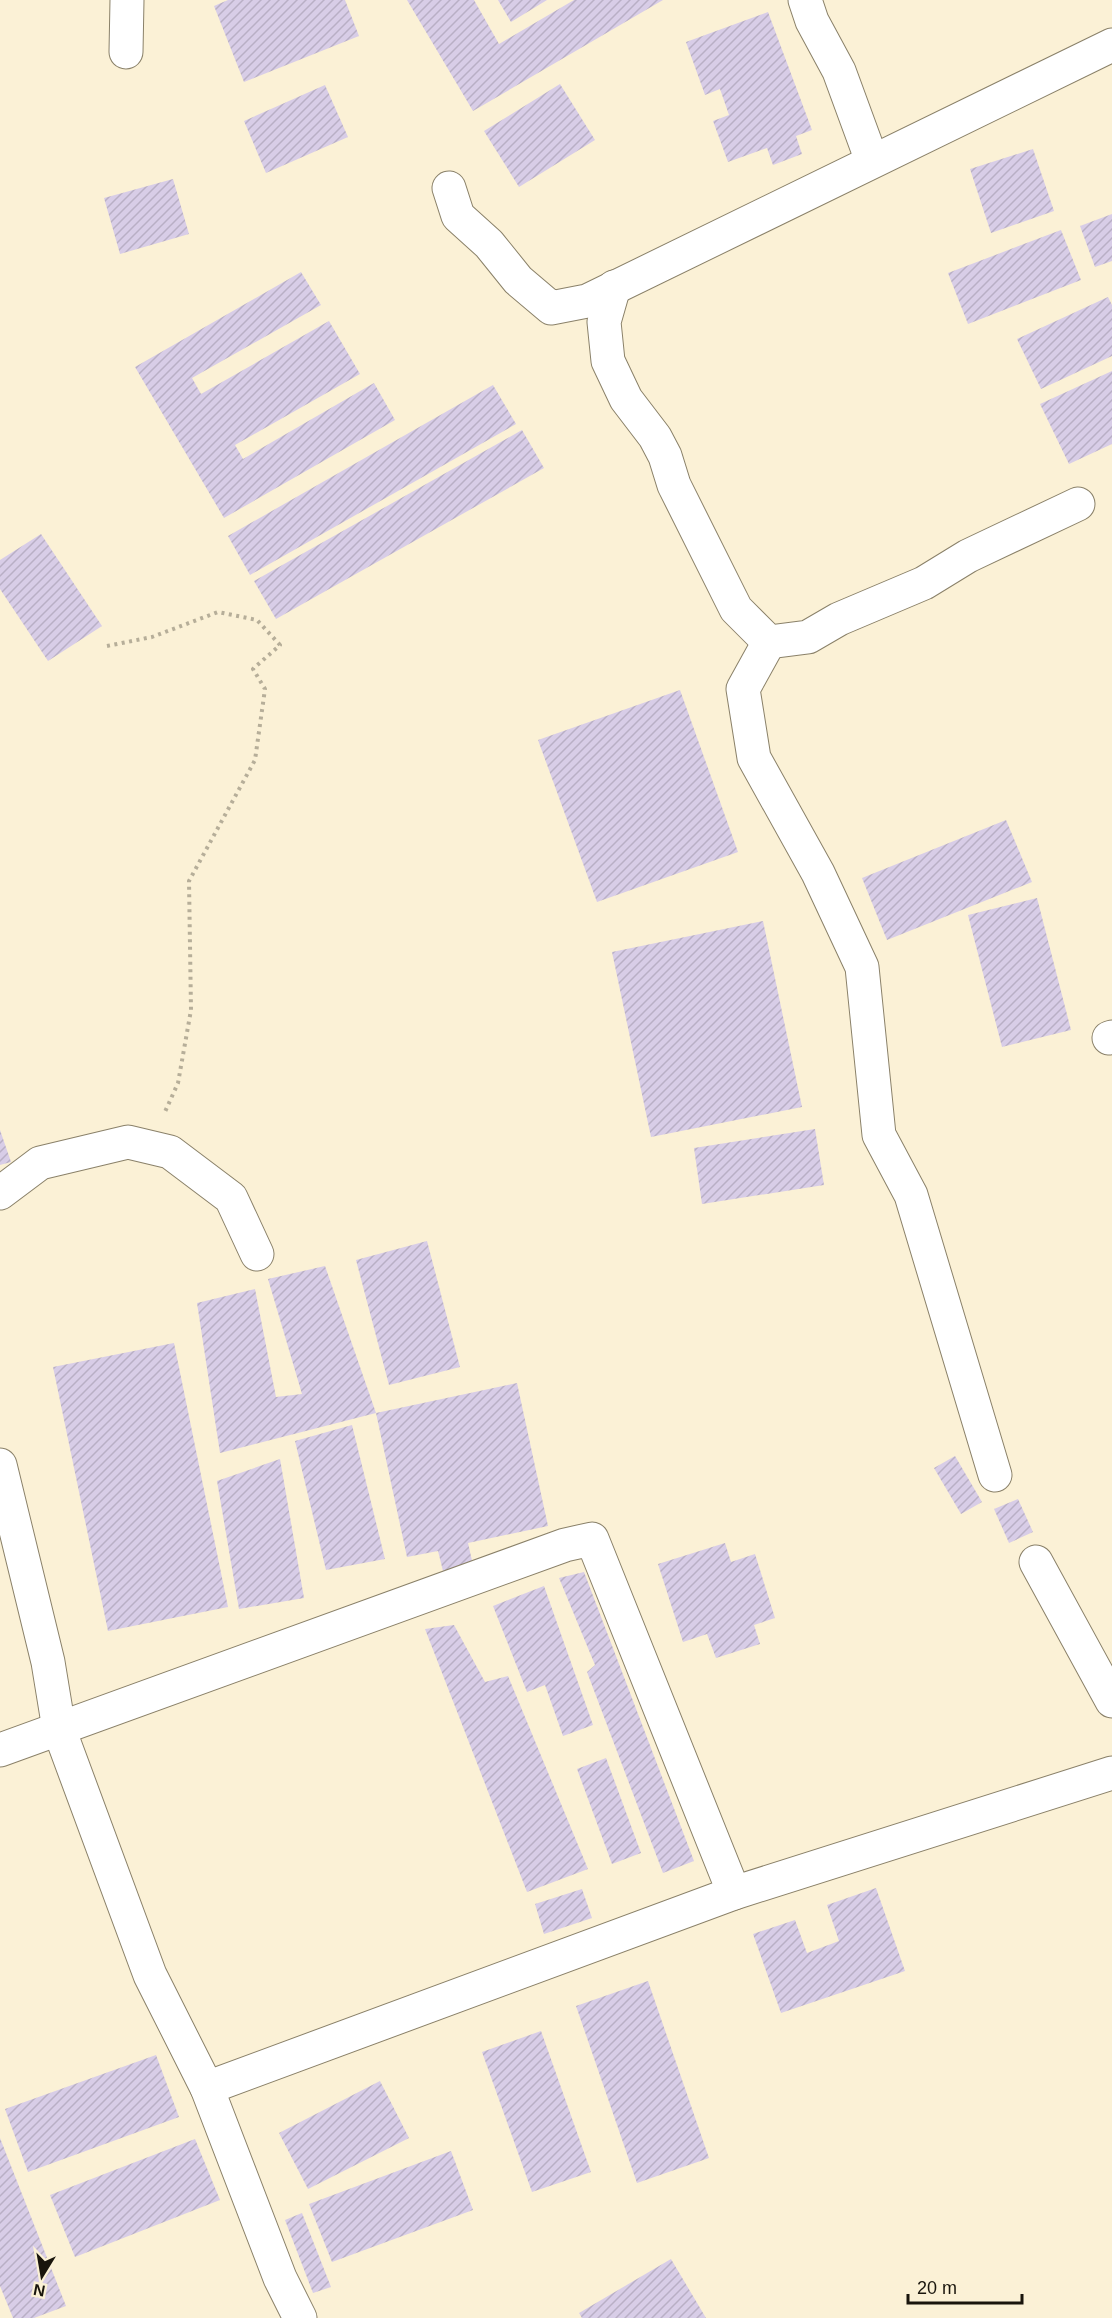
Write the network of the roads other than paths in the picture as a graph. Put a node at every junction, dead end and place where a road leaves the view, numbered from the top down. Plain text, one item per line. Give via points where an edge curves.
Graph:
1 (127, 0) edge
2 (805, 0) edge
3 (1112, 45) edge
4 (126, 52) dead end
5 (872, 160) junction
6 (449, 188) dead end
7 (614, 287) junction
8 (1078, 504) dead end
9 (769, 642) junction
10 (0, 1193) edge
11 (257, 1254) dead end
12 (0, 1465) edge
13 (994, 1475) dead end
14 (1036, 1562) dead end
15 (1112, 1701) edge
16 (59, 1729) junction
17 (0, 1750) edge
18 (1112, 1773) edge
19 (734, 1893) junction
20 (207, 2088) junction
21 (300, 2318) edge

1 - 4 street
2 - 5 street via 839,71
3 - 5 street
5 - 7 street
6 - 7 street via 458,216 489,244 518,280 551,308 587,301
7 - 9 street via 604,322 608,361 626,399 665,456 674,485 736,609
8 - 9 street via 808,637
9 - 13 street via 743,689 754,758 818,873 862,967 879,1135 911,1195
10 - 11 street via 40,1163 128,1142 150,1147 170,1152 231,1198
12 - 16 street via 48,1662
14 - 15 street
16 - 17 street
16 - 19 street via 565,1545 592,1539
16 - 20 street via 150,1975
18 - 19 street
19 - 20 street
20 - 21 street via 280,2278

